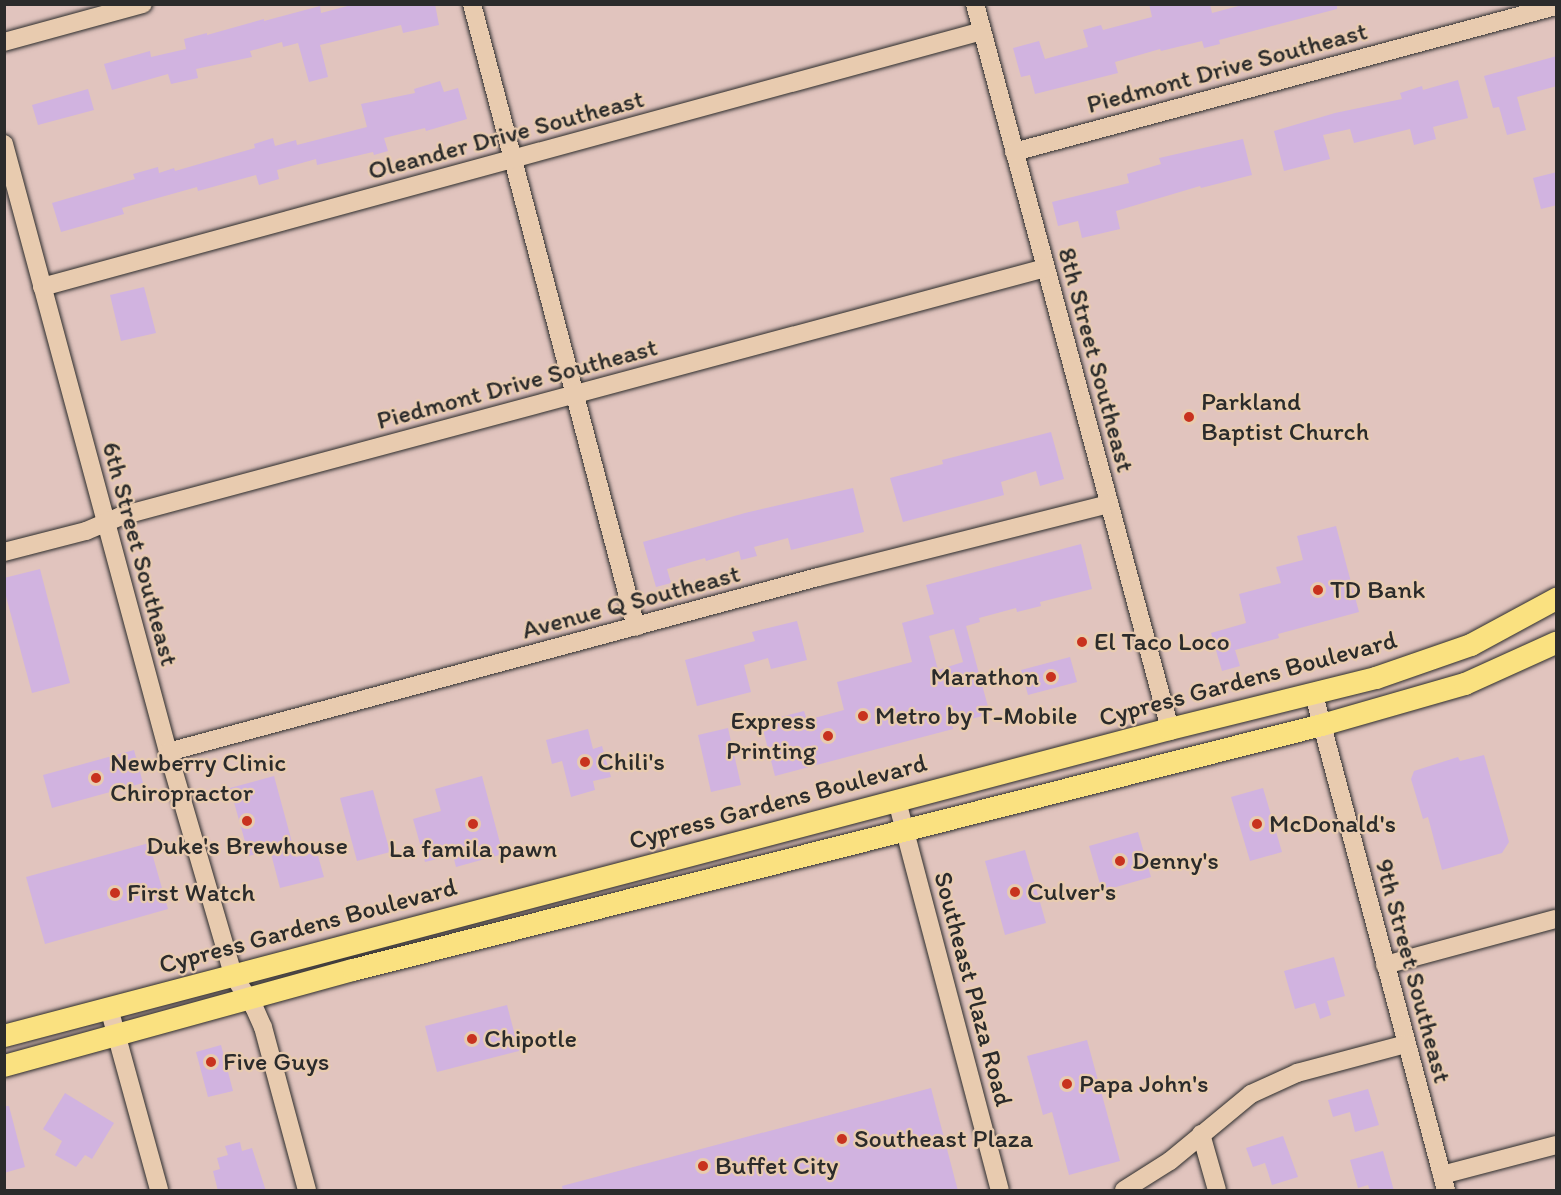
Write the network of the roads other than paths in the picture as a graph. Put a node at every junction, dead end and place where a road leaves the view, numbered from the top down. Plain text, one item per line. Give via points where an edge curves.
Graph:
1 (143, 4) edge
2 (472, 4) edge
3 (975, 4) edge
4 (1557, 6) edge
5 (982, 31) junction
6 (4, 42) edge
7 (4, 144) edge
8 (1014, 152) junction
9 (514, 159) junction
10 (1045, 268) junction
11 (42, 287) junction
12 (576, 394) junction
13 (1108, 504) junction
14 (105, 523) junction
15 (4, 552) edge
16 (1557, 599) edge
17 (636, 627) junction
18 (1557, 643) edge
19 (1314, 695) junction
20 (1322, 725) junction
21 (1170, 729) junction
22 (168, 752) junction
23 (1097, 781) junction
24 (897, 801) junction
25 (904, 830) junction
26 (672, 860) junction
27 (558, 890) junction
28 (596, 908) junction
29 (1557, 919) edge
30 (396, 959) junction
31 (1385, 965) junction
32 (233, 975) junction
33 (246, 999) junction
34 (109, 1008) junction
35 (4, 1036) edge
36 (116, 1036) junction
37 (1406, 1044) junction
38 (4, 1066) edge
39 (1201, 1134) junction
40 (1557, 1145) edge
41 (1444, 1183) edge
42 (159, 1191) edge
43 (307, 1191) edge
44 (1000, 1191) edge
45 (1124, 1191) edge
46 (1217, 1191) edge

1 - 6 street
2 - 9 street
3 - 5 street, 8th Street Southeast
4 - 8 street, Piedmont Drive Southeast
5 - 8 street, 8th Street Southeast
5 - 9 street, Oleander Drive Southeast
7 - 11 street, 6th Street Southeast
8 - 10 street, 8th Street Southeast
9 - 11 street, Oleander Drive Southeast
9 - 12 street
10 - 12 street, Piedmont Drive Southeast
10 - 13 street, 8th Street Southeast
11 - 14 street, 6th Street Southeast
12 - 14 street, Piedmont Drive Southeast
12 - 17 street
13 - 17 street, Avenue Q Southeast
13 - 21 street, 8th Street Southeast
14 - 15 street, Piedmont Drive Southeast
14 - 22 street, 6th Street Southeast
16 - 19 main road, Cypress Gardens Boulevard via 1472,645
17 - 22 street, Avenue Q Southeast
18 - 20 main road via 1465,684
19 - 20 street, 9th Street Southeast
19 - 21 main road, Cypress Gardens Boulevard
20 - 23 main road
20 - 31 street, 9th Street Southeast
21 - 23 main road via 1157,742 1110,759
21 - 24 main road, Cypress Gardens Boulevard
22 - 32 street, 6th Street Southeast
23 - 25 main road
24 - 25 street, Southeast Plaza Road
24 - 26 main road, Cypress Gardens Boulevard
25 - 28 main road
25 - 44 street, Southeast Plaza Road
26 - 27 main road, Cypress Gardens Boulevard
26 - 28 main road via 600,897
27 - 30 main road via 533,910 440,936
27 - 32 main road, Cypress Gardens Boulevard
28 - 30 main road
29 - 31 street
30 - 33 main road
31 - 37 street, 9th Street Southeast
32 - 33 street, 6th Street Southeast
32 - 34 main road, Cypress Gardens Boulevard
33 - 36 main road
33 - 43 street, 6th Street Southeast via 263,1027
34 - 35 main road, Cypress Gardens Boulevard
34 - 36 street
36 - 38 main road
36 - 42 street
37 - 39 street via 1273,1082 1251,1094
37 - 41 street, 9th Street Southeast
39 - 45 street via 1170,1161
39 - 46 street
40 - 41 street

